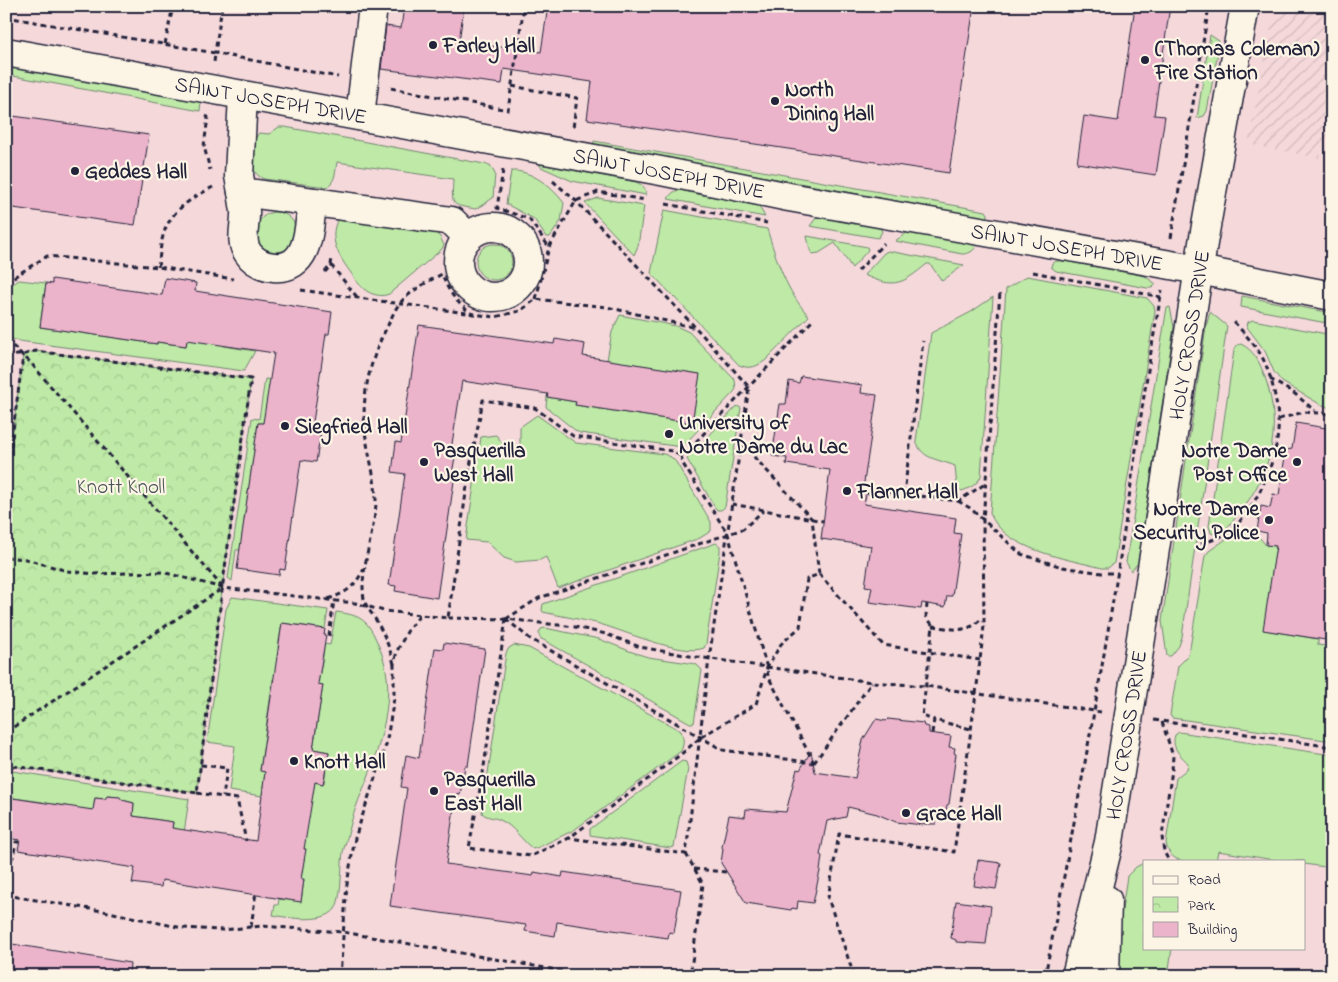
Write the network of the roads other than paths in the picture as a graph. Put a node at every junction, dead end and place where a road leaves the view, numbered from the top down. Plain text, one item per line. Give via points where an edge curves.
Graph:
1 (373, 6) edge
2 (1245, 6) edge
3 (6, 52) edge
4 (244, 96) junction
5 (360, 116) junction
6 (242, 192) junction
7 (312, 202) junction
8 (468, 237) dead end
9 (1198, 270) junction
10 (1332, 296) edge
11 (1109, 842) junction
12 (1076, 976) edge
13 (1105, 976) edge

1 - 5 street
2 - 9 street, HOLY CROSS DRIVE
3 - 4 street, SAINT JOSEPH DRIVE
4 - 5 street, SAINT JOSEPH DRIVE
4 - 6 street via 239,176
5 - 9 street, SAINT JOSEPH DRIVE
6 - 7 street
6 - 7 street via 245,211 243,239 247,252 257,262 275,267 292,264 305,250
7 - 8 street via 452,221
9 - 10 street, SAINT JOSEPH DRIVE
9 - 11 street, HOLY CROSS DRIVE
11 - 12 street, HOLY CROSS DRIVE
11 - 13 street, HOLY CROSS DRIVE

